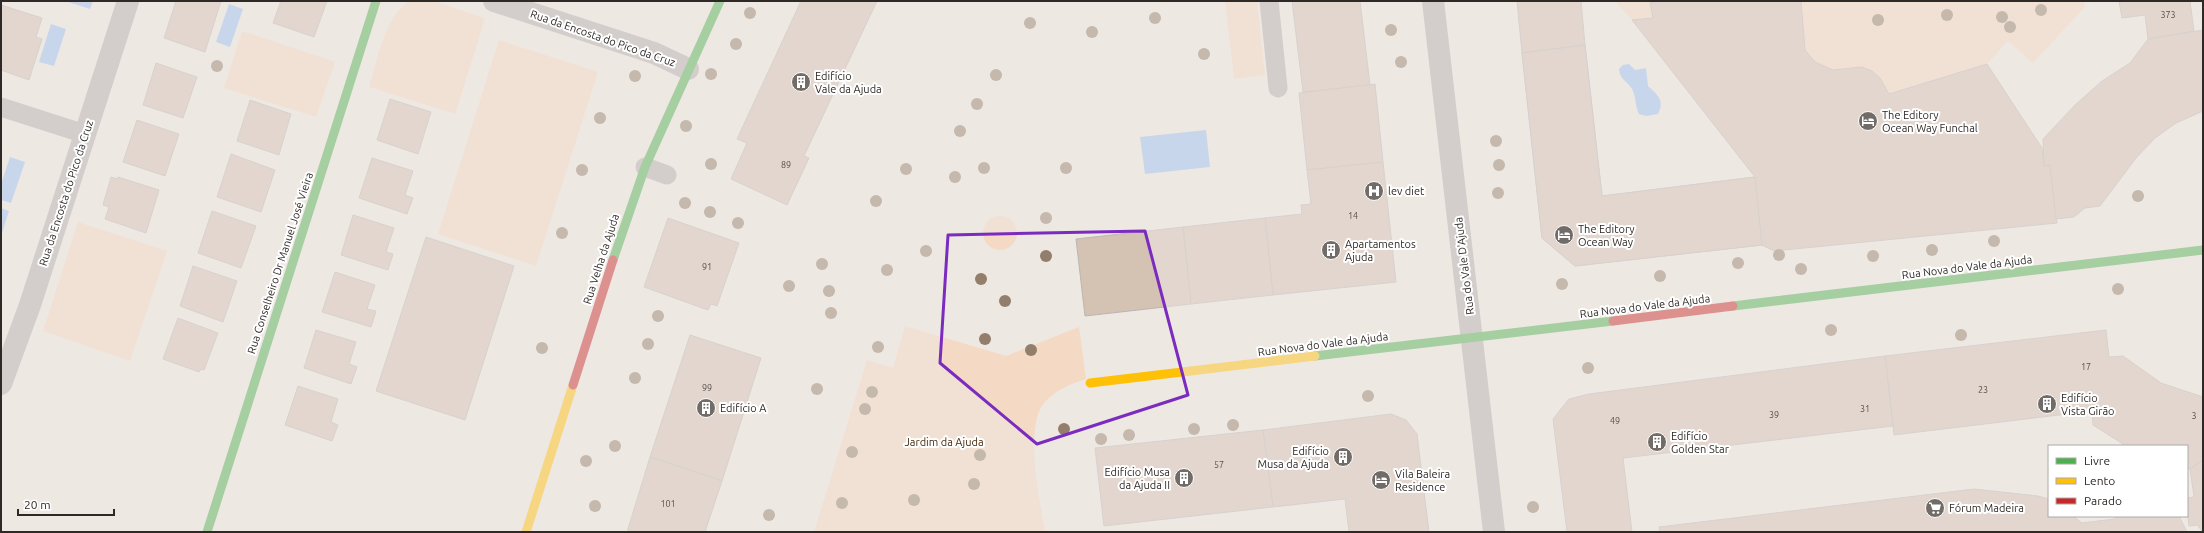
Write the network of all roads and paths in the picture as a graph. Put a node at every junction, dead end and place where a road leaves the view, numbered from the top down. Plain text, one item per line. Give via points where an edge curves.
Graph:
1 (128, 1) edge
2 (376, 1) edge
3 (494, 1) edge
4 (720, 1) edge
5 (1269, 1) edge
6 (1432, 1) edge
7 (688, 69) junction
8 (1278, 88) dead end
9 (1, 107) edge
10 (85, 134) junction
11 (645, 167) junction
12 (667, 175) dead end
13 (2203, 250) edge
14 (1472, 338) junction
15 (1090, 383) dead end
16 (1, 384) edge
17 (207, 532) edge
18 (526, 532) edge
19 (1494, 532) edge

1 - 10 street, Rua da Encosta do Pico da Cruz
2 - 17 street, Rua Conselheiro Dr Manuel José Vieira
3 - 7 street, Rua da Encosta do Pico da Cruz via 654,53
4 - 7 street, Rua Velha da Ajuda
5 - 8 lane
6 - 14 street, Rua do Vale D'Ajuda
7 - 11 street, Rua Velha da Ajuda
9 - 10 lane
10 - 16 street, Rua da Encosta do Pico da Cruz via 30,305
11 - 12 lane
11 - 18 street, Rua Velha da Ajuda
13 - 14 street, Rua Nova do Vale da Ajuda
14 - 15 street, Rua Nova do Vale da Ajuda
14 - 19 street, Rua do Vale D'Ajuda

